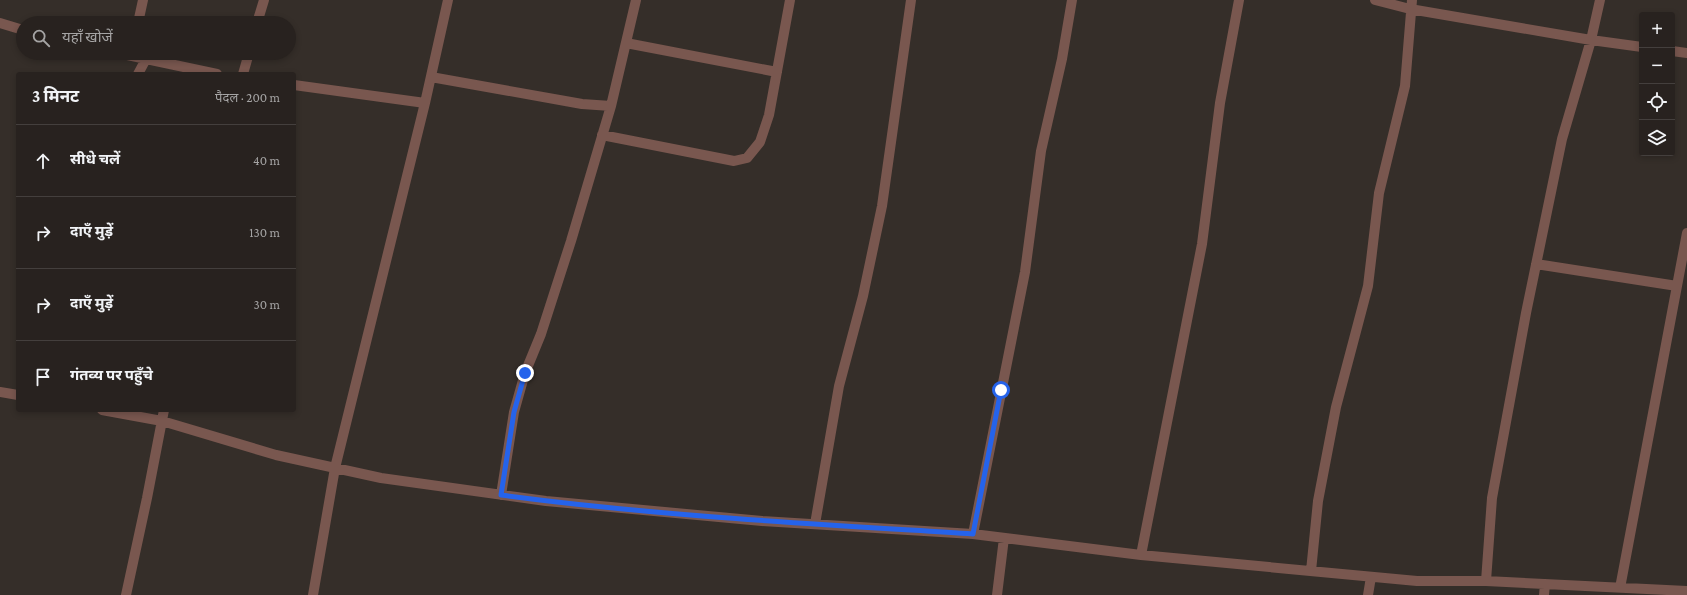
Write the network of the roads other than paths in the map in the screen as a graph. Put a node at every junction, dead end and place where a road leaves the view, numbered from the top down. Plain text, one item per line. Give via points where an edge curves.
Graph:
1 (143, 0) edge
2 (264, 0) edge
3 (448, 0) edge
4 (636, 0) edge
5 (790, 0) edge
6 (911, 0) edge
7 (1072, 0) edge
8 (1239, 0) edge
9 (1375, 0) edge
10 (1600, 0) edge
11 (1411, 4) edge
12 (140, 16) edge
13 (259, 16) edge
14 (0, 23) edge
15 (16, 28) edge
16 (1591, 40) junction
17 (626, 43) junction
18 (1639, 47) edge
19 (1675, 51) edge
20 (1687, 53) edge
21 (145, 60) edge
22 (151, 60) edge
23 (247, 60) edge
24 (139, 72) edge
25 (208, 72) edge
26 (244, 72) edge
27 (777, 72) junction
28 (431, 77) junction
29 (296, 85) edge
30 (425, 103) junction
31 (611, 106) junction
32 (602, 135) junction
33 (1687, 233) edge
34 (1536, 264) junction
35 (1677, 286) junction
36 (0, 392) edge
37 (16, 395) edge
38 (113, 412) edge
39 (164, 412) edge
40 (162, 421) junction
41 (335, 468) junction
42 (501, 495) junction
43 (815, 524) junction
44 (973, 534) junction
45 (1004, 538) junction
46 (1141, 555) junction
47 (1311, 571) junction
48 (1371, 577) junction
49 (1486, 581) junction
50 (1545, 584) junction
51 (1620, 588) junction
52 (1687, 591) edge
53 (126, 595) edge
54 (313, 595) edge
55 (997, 595) edge
56 (1368, 595) edge
57 (1544, 595) edge

1 - 12 street
2 - 13 street
3 - 28 street
4 - 17 street
5 - 27 street
6 - 43 street via 882,206 864,296 840,386
7 - 44 street via 1062,59 1041,151 1025,272
8 - 46 street via 1220,103 1202,244
9 - 11 street
10 - 16 street
11 - 16 street
11 - 47 street via 1405,86 1379,193 1368,286 1336,407 1319,494
14 - 15 street
16 - 18 street
16 - 34 street via 1562,139
17 - 27 street
17 - 31 street
19 - 20 street
21 - 24 street
22 - 25 street
23 - 26 street
27 - 32 street via 769,115 760,142 747,158 734,161
28 - 30 street
28 - 31 street via 582,104
29 - 30 street
30 - 41 street
31 - 32 street
32 - 42 street via 546,320 525,373 514,412
33 - 35 street
34 - 35 street
34 - 49 street via 1492,498
35 - 51 street
36 - 37 street
38 - 40 street
39 - 40 street
40 - 41 street via 276,455
40 - 53 street
41 - 42 street via 381,478
41 - 54 street
42 - 43 street
43 - 44 street
44 - 45 street
45 - 46 street
45 - 55 street
46 - 47 street
47 - 48 street
48 - 49 street via 1417,581
48 - 56 street
49 - 50 street
50 - 51 street
50 - 57 street
51 - 52 street

